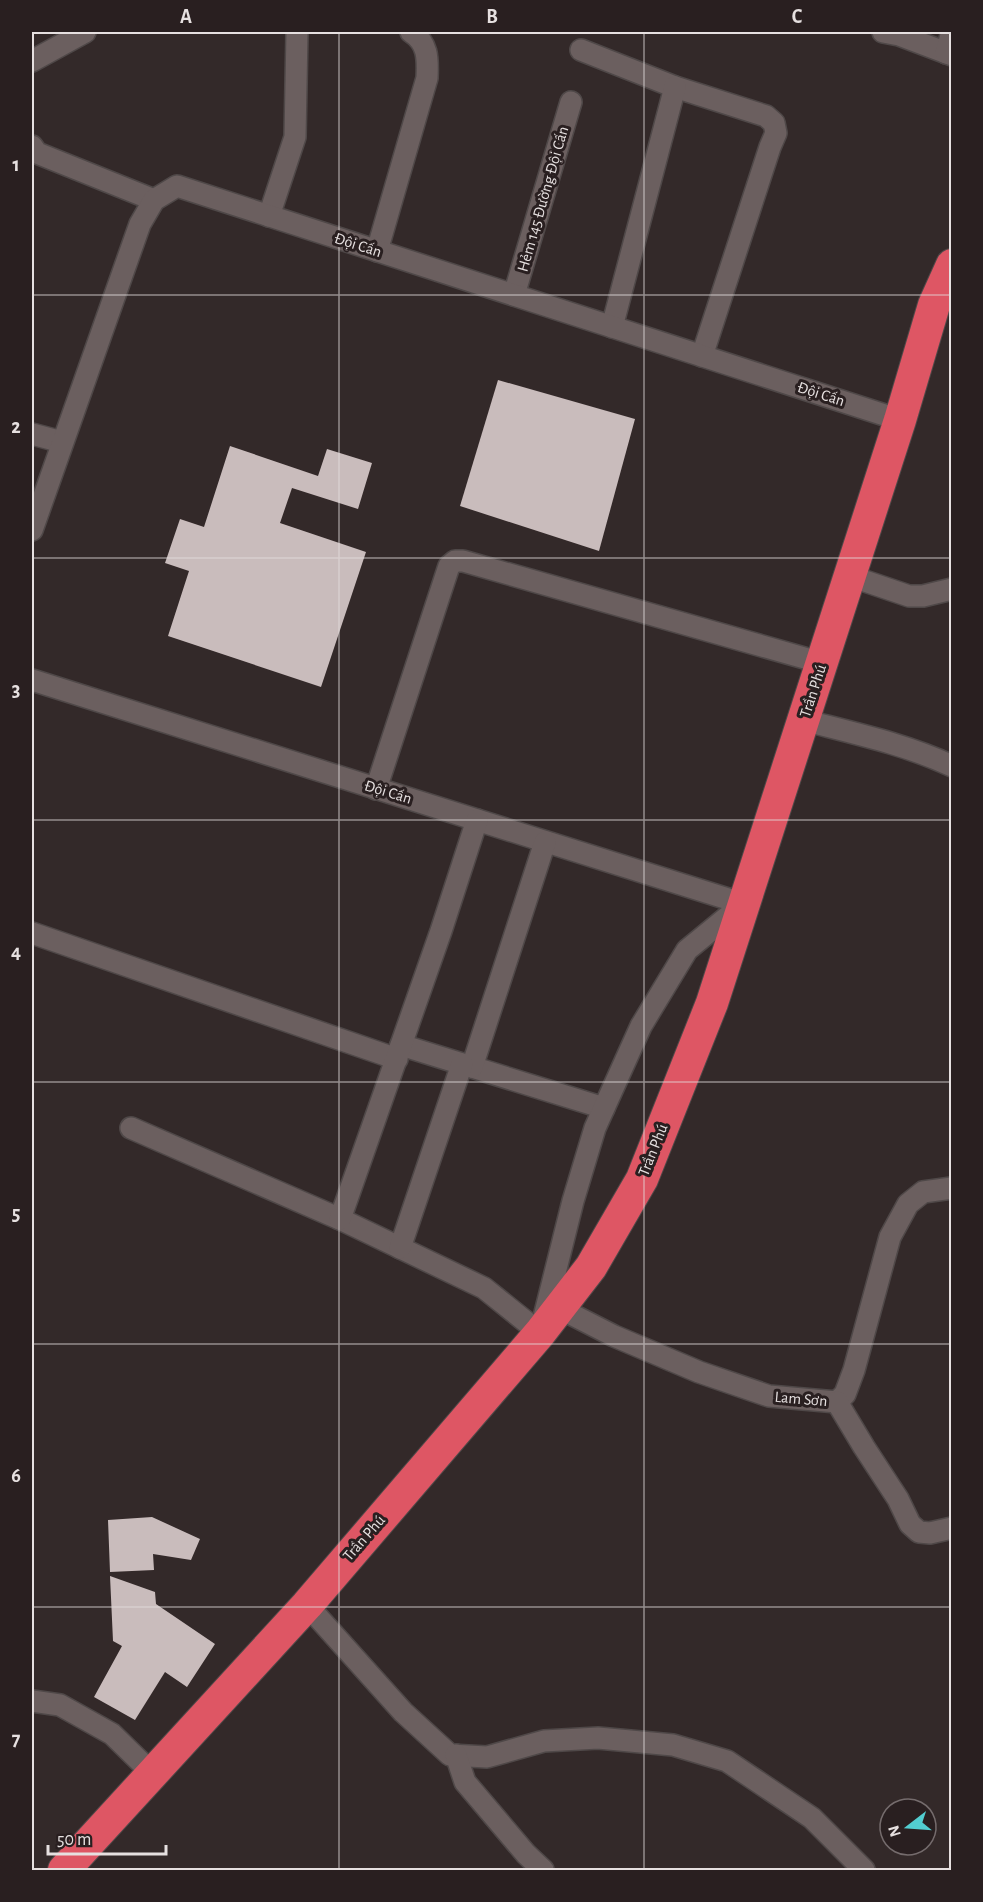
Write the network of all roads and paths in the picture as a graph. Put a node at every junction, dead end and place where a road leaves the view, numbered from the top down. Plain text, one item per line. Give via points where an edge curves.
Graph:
1 (85, 32) edge
2 (297, 32) edge
3 (411, 32) edge
4 (883, 32) edge
5 (951, 32) edge
6 (581, 50) dead end
7 (949, 54) edge
8 (32, 61) edge
9 (675, 87) junction
10 (571, 102) dead end
11 (32, 146) edge
12 (154, 200) junction
13 (269, 216) junction
14 (376, 250) junction
15 (951, 265) edge
16 (514, 295) junction
17 (612, 327) junction
18 (702, 356) junction
19 (900, 420) junction
20 (32, 434) edge
21 (62, 442) junction
22 (32, 530) edge
23 (850, 576) junction
24 (951, 590) edge
25 (822, 663) junction
26 (32, 680) edge
27 (803, 720) junction
28 (951, 766) edge
29 (376, 789) junction
30 (477, 820) junction
31 (545, 842) junction
32 (744, 904) junction
33 (32, 933) edge
34 (399, 1052) junction
35 (467, 1066) junction
36 (604, 1108) junction
37 (131, 1128) dead end
38 (951, 1188) edge
39 (340, 1219) junction
40 (400, 1248) junction
41 (559, 1308) junction
42 (540, 1333) junction
43 (837, 1402) junction
44 (951, 1528) edge
45 (307, 1605) junction
46 (32, 1701) edge
47 (456, 1755) junction
48 (152, 1773) junction
49 (70, 1863) edge
50 (46, 1870) edge
51 (543, 1870) edge
52 (864, 1870) edge

1 - 8 street
2 - 13 street via 295,137
3 - 14 street via 422,39 428,60 427,78
4 - 7 street
5 - 7 street
6 - 9 street
9 - 17 street
9 - 18 street via 766,116 774,123 776,133
10 - 16 street, Hẻm 145 Đường Đội Cấn
11 - 12 street via 37,153
12 - 13 street, Đội Cấn via 177,186
12 - 21 street via 140,224
13 - 14 street, Đội Cấn
14 - 16 street, Đội Cấn
15 - 19 highway, Trần Phú via 934,305
16 - 17 street, Đội Cấn
17 - 18 street, Đội Cấn
18 - 19 street, Đội Cấn
19 - 23 highway, Trần Phú
20 - 21 street
21 - 22 street
23 - 24 street via 909,596
23 - 25 highway, Trần Phú
25 - 27 highway, Trần Phú
25 - 29 street via 455,561 449,566
26 - 29 street, Đội Cấn
27 - 28 street via 889,743
27 - 32 highway, Trần Phú
29 - 30 street, Đội Cấn
30 - 31 street, Đội Cấn
30 - 34 street
31 - 32 street, Đội Cấn
31 - 35 street
32 - 36 street via 687,950 640,1026
32 - 41 highway, Trần Phú via 712,1002 642,1179 591,1267
33 - 34 street
34 - 35 street
34 - 39 street
35 - 36 street
35 - 40 street
36 - 42 street via 573,1201
37 - 39 street
38 - 43 street, Lam Sơn via 923,1192 908,1204 890,1237 854,1370 845,1394
39 - 40 street
40 - 42 street via 484,1288
41 - 42 highway, Trần Phú
41 - 43 street, Lam Sơn via 699,1372 769,1396
42 - 45 highway, Trần Phú
43 - 44 street via 910,1524 919,1532
45 - 47 street via 403,1712 450,1755
45 - 48 highway, Trần Phú
46 - 48 street via 60,1705 112,1734
47 - 51 street via 465,1782
47 - 52 street via 487,1757 544,1741 598,1737 673,1745 727,1761 812,1818
48 - 49 highway, Trần Phú
49 - 50 highway

